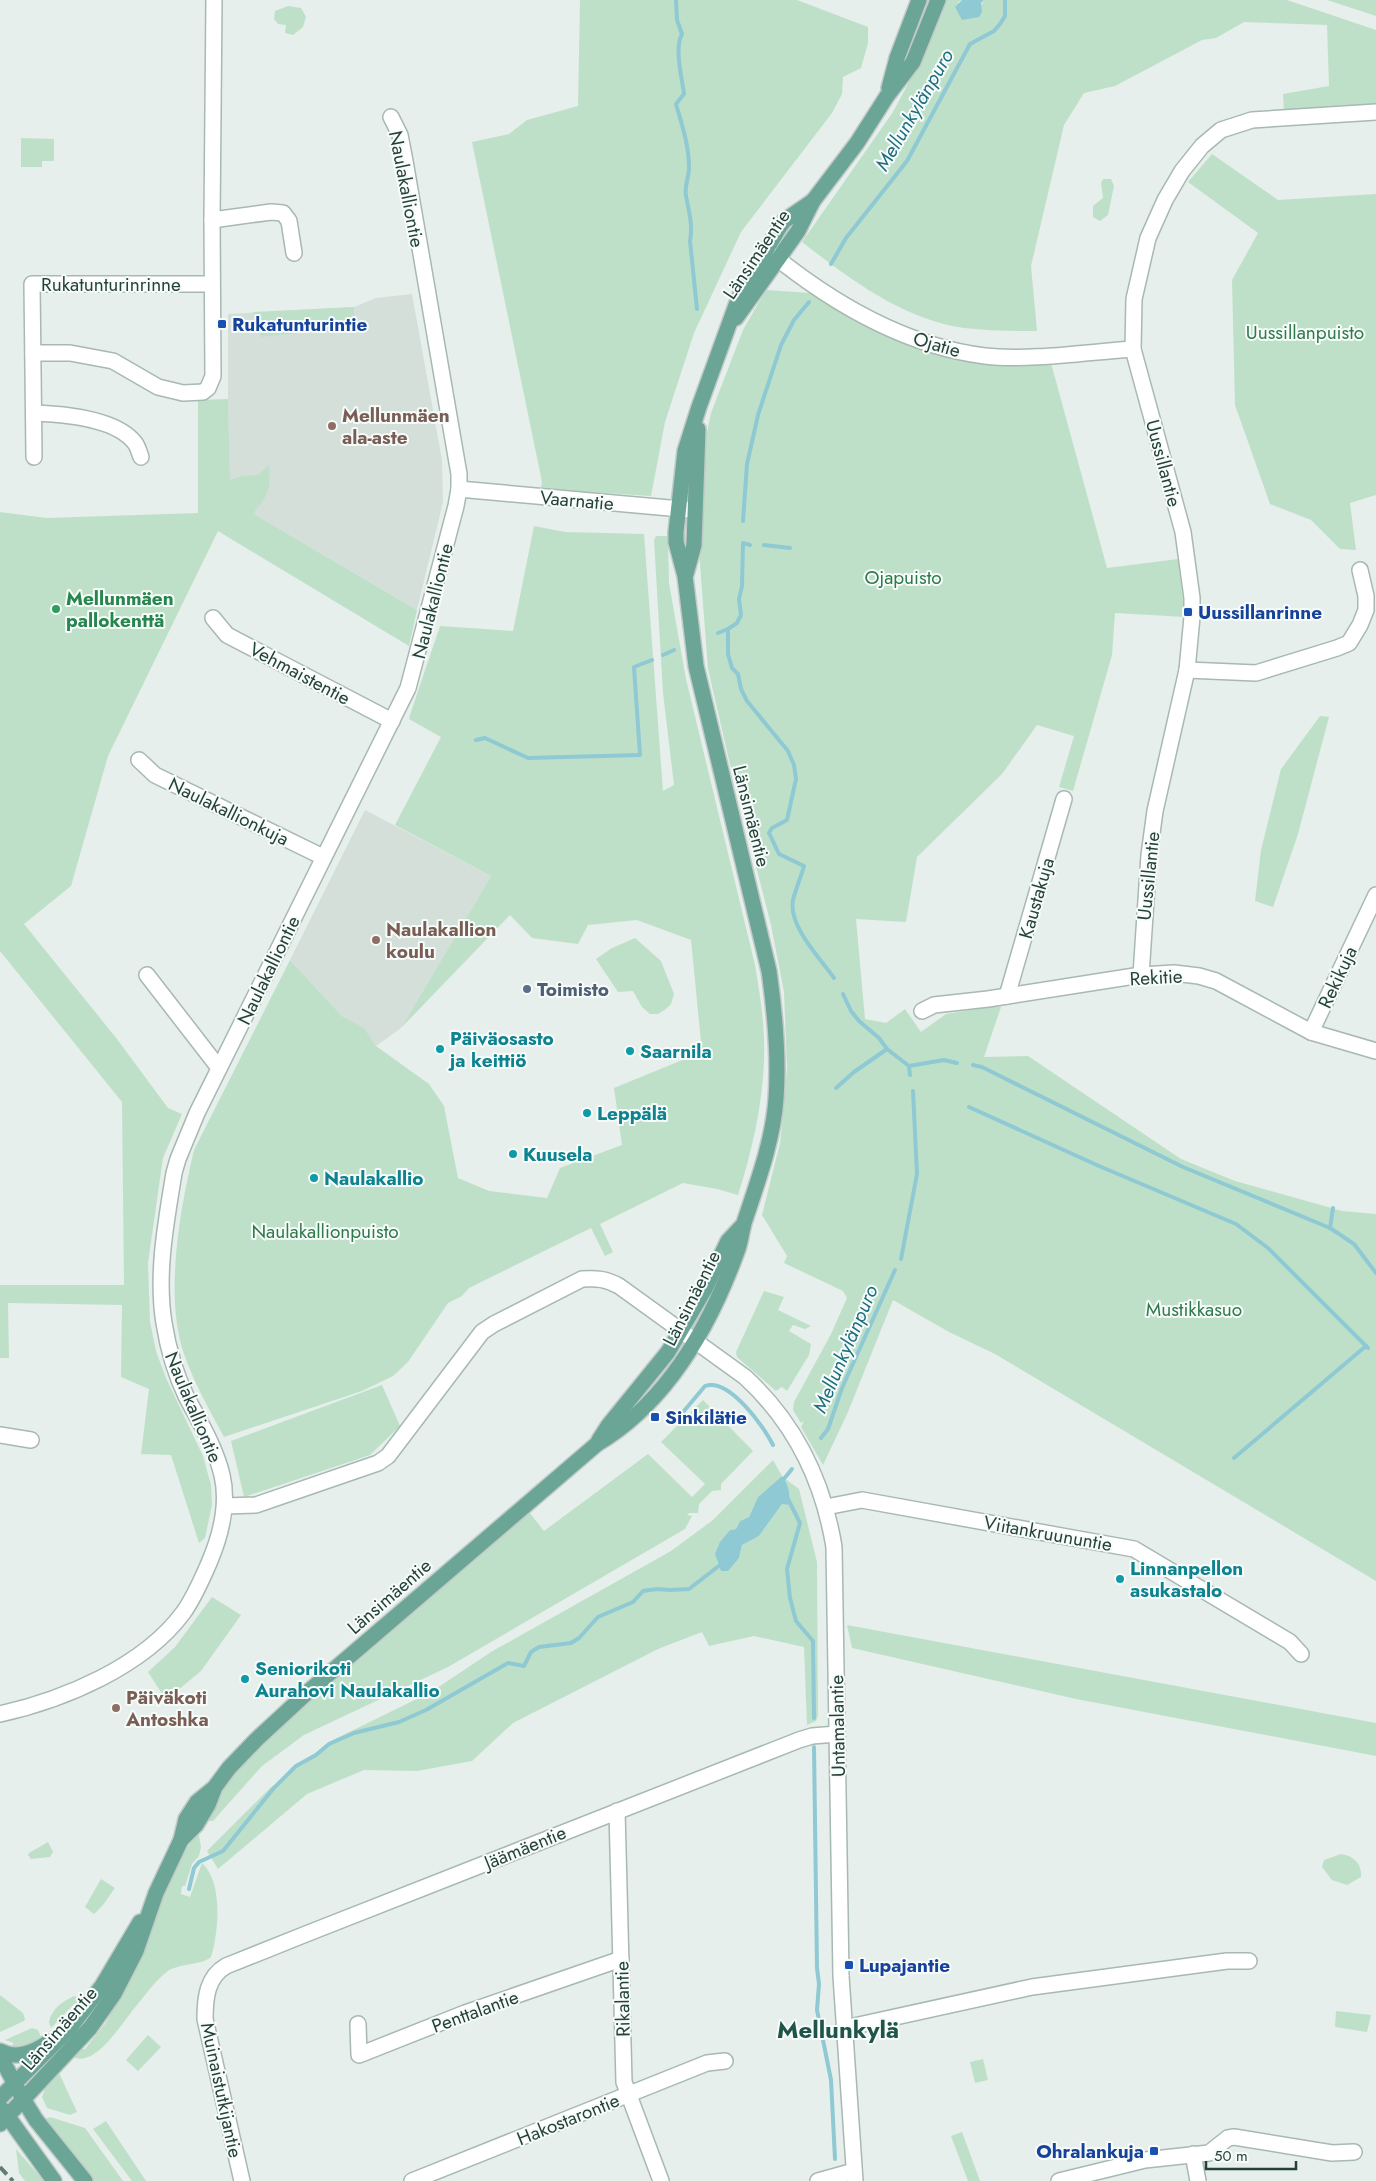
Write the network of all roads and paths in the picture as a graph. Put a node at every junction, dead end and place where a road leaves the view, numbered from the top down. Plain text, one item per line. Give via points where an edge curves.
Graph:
1 (214, 0) edge
2 (919, 0) edge
3 (938, 0) edge
4 (887, 96) junction
5 (1376, 112) edge
6 (391, 117) dead end
7 (814, 202) junction
8 (212, 220) junction
9 (765, 249) junction
10 (294, 253) dead end
11 (778, 259) junction
12 (212, 284) junction
13 (728, 328) junction
14 (1133, 349) junction
15 (33, 353) junction
16 (699, 407) junction
17 (34, 413) junction
18 (34, 457) dead end
19 (141, 457) dead end
20 (459, 490) junction
21 (678, 508) junction
22 (694, 510) junction
23 (1360, 570) dead end
24 (685, 576) junction
25 (213, 618) dead end
26 (1187, 670) junction
27 (392, 721) junction
28 (139, 760) dead end
29 (1064, 799) dead end
30 (323, 857) junction
31 (1376, 895) edge
32 (147, 976) dead end
33 (1140, 976) junction
34 (1007, 996) junction
35 (922, 1011) dead end
36 (1311, 1032) junction
37 (1376, 1051) edge
38 (219, 1068) junction
39 (744, 1224) junction
40 (680, 1330) junction
41 (696, 1341) junction
42 (0, 1435) edge
43 (31, 1440) dead end
44 (597, 1444) junction
45 (225, 1506) junction
46 (826, 1507) junction
47 (1301, 1654) dead end
48 (0, 1714) edge
49 (837, 1734) junction
50 (617, 1811) junction
51 (156, 1893) junction
52 (621, 1959) junction
53 (1249, 1961) dead end
54 (216, 1972) joint
55 (358, 2024) dead end
56 (844, 2028) junction
57 (69, 2029) junction
58 (0, 2051) edge
59 (0, 2056) edge
60 (725, 2061) dead end
61 (14, 2084) junction
62 (627, 2095) junction
63 (0, 2098) edge
64 (23, 2099) junction
65 (2, 2115) edge
66 (1354, 2152) dead end
67 (1193, 2154) junction
68 (854, 2176) edge
69 (54, 2181) edge
70 (84, 2181) edge
71 (242, 2181) edge
72 (412, 2181) edge
73 (661, 2181) edge
74 (818, 2181) edge
75 (1059, 2181) edge
76 (1198, 2181) edge

1 - 8 street
2 - 4 main road, Länsimäentie via 897,58
3 - 4 main road, Länsimäentie via 913,62
4 - 7 main road, Länsimäentie
5 - 14 street, Uussillantie via 1252,120 1220,130 1202,146 1182,170 1148,238 1134,299
6 - 20 street, Naulakalliontie via 400,136 405,161 459,474
7 - 9 main road, Länsimäentie via 784,221
7 - 11 main road, Länsimäentie
8 - 10 street via 283,213 289,222
8 - 12 street
9 - 11 street, Ojatie
9 - 13 main road, Länsimäentie via 739,297
11 - 13 main road, Länsimäentie
11 - 14 street, Ojatie via 861,314 906,336 957,351 1010,358
12 - 15 street, Rukatunturinrinne via 32,284
12 - 15 street via 213,376 203,392 183,393 158,387 113,361 70,353
13 - 16 main road, Länsimäentie
14 - 26 street, Uussillantie via 1183,532 1192,598
15 - 17 street, Rukatunturinrinne
16 - 21 main road, Länsimäentie via 685,451
16 - 22 main road, Länsimäentie
17 - 18 street, Rukatunturinrinne
17 - 19 street via 63,414 102,422 128,435
20 - 21 street, Vaarnatie
20 - 27 street, Naulakalliontie via 414,669
21 - 22 street, Vaarnatie
21 - 24 main road, Länsimäentie via 676,542
22 - 24 main road, Länsimäentie via 694,545
23 - 26 street via 1366,610 1348,643 1256,672
24 - 39 main road, Länsimäentie via 696,666 769,971 775,1014 776,1065 765,1119 765,1157
25 - 27 street, Vehmaistentie via 227,635
26 - 33 street, Uussillantie via 1155,811
27 - 30 street, Naulakalliontie
28 - 30 street, Naulakallionkuja via 156,775
29 - 34 street, Kaustakuja
30 - 38 street, Naulakalliontie
31 - 36 street, Rekikuja
32 - 38 street
33 - 34 street, Rekitie
33 - 36 street, Rekitie via 1174,973 1216,981
34 - 35 street, Rekitie via 934,1005
36 - 37 street, Rekitie
38 - 45 street, Naulakalliontie via 176,1166 161,1290 172,1359 218,1461
39 - 40 main road, Länsimäentie via 728,1241
39 - 41 main road, Länsimäentie via 738,1248
40 - 41 street, Untamalantie
40 - 44 main road, Länsimäentie via 653,1372
40 - 45 street via 619,1286 607,1280 582,1279 482,1332 388,1456 378,1463 256,1505
41 - 44 main road, Länsimäentie via 647,1405 630,1422
41 - 46 street, Untamalantie via 745,1377 775,1409 807,1457
42 - 43 street
44 - 51 main road, Länsimäentie via 308,1691 229,1768 215,1787 196,1825 181,1840
45 - 48 street, Naulakalliontie via 218,1538 195,1594 167,1632 131,1659 81,1688 44,1703
46 - 47 street, Viitankruununtie via 862,1500 1134,1549 1290,1642
46 - 49 street, Untamalantie via 834,1547
49 - 50 street, Jäämäentie via 812,1736
49 - 56 street, Untamalantie
50 - 52 street, Rikalantie
50 - 54 street, Jäämäentie
51 - 57 main road, Länsimäentie via 102,1986
51 - 64 main road, Länsimäentie via 136,1951 114,1994 90,2028
52 - 55 street, Penttalantie via 465,2013 358,2055
52 - 62 street, Rikalantie
53 - 56 street via 1032,1987
54 - 71 street, Muinaistutkijantie via 206,2001 206,2019
56 - 68 street, Untamalantie
57 - 58 main road via 32,2052 15,2055
57 - 61 main road, Länsimäentie
59 - 61 main road
60 - 62 street, Hakostarontie via 707,2063
61 - 63 main road, Länsimäentie
61 - 64 main road
62 - 72 street, Hakostarontie
62 - 73 street, Rikalantie
64 - 65 main road, Länsimäentie
64 - 70 main road
65 - 69 main road
66 - 67 street via 1332,2153 1234,2137 1210,2153
67 - 75 street via 1124,2164
67 - 76 street
68 - 74 street

